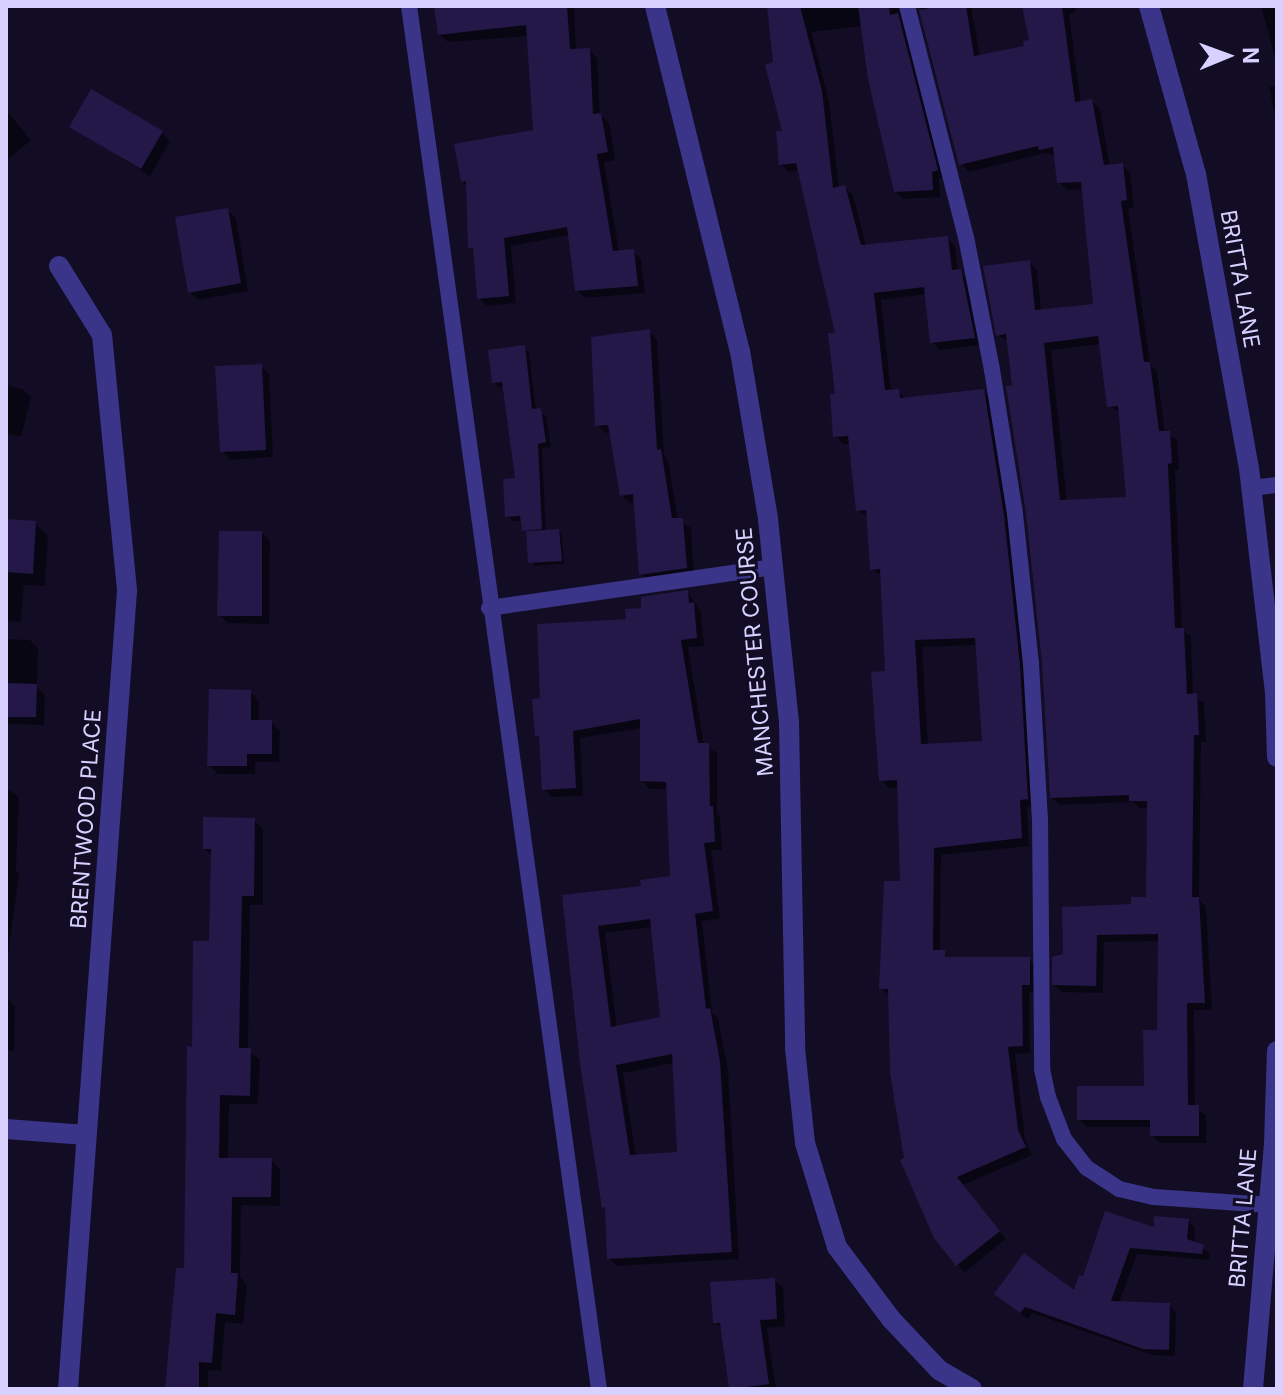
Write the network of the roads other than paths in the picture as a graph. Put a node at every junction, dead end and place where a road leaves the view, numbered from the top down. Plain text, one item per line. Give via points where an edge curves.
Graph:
1 (409, 6) edge
2 (655, 6) edge
3 (907, 6) edge
4 (1149, 6) edge
5 (59, 266) dead end
6 (1277, 485) edge
7 (1252, 488) junction
8 (773, 567) junction
9 (489, 608) junction
10 (1277, 757) edge
11 (1277, 1051) edge
12 (6, 1129) edge
13 (86, 1135) junction
14 (1269, 1205) junction
15 (68, 1389) edge
16 (599, 1389) edge
17 (972, 1389) edge
18 (1253, 1389) edge

1 - 9 lane
2 - 8 street, MANCHESTER COURSE via 740,351
3 - 14 lane via 966,237 1015,514 1034,711 1042,1069 1048,1097 1064,1139 1087,1168 1119,1189 1154,1197
4 - 7 street, BRITTA LANE via 1196,174
5 - 13 street, BRENTWOOD PLACE via 102,335 127,591
6 - 7 lane
7 - 10 street, BRITTA LANE
8 - 9 lane
8 - 17 street, MANCHESTER COURSE via 789,723 795,1048 805,1143 837,1247 891,1319 939,1370
9 - 16 lane
11 - 14 street, BRITTA LANE
12 - 13 street
13 - 15 street, BRENTWOOD PLACE
14 - 18 street, BRITTA LANE

